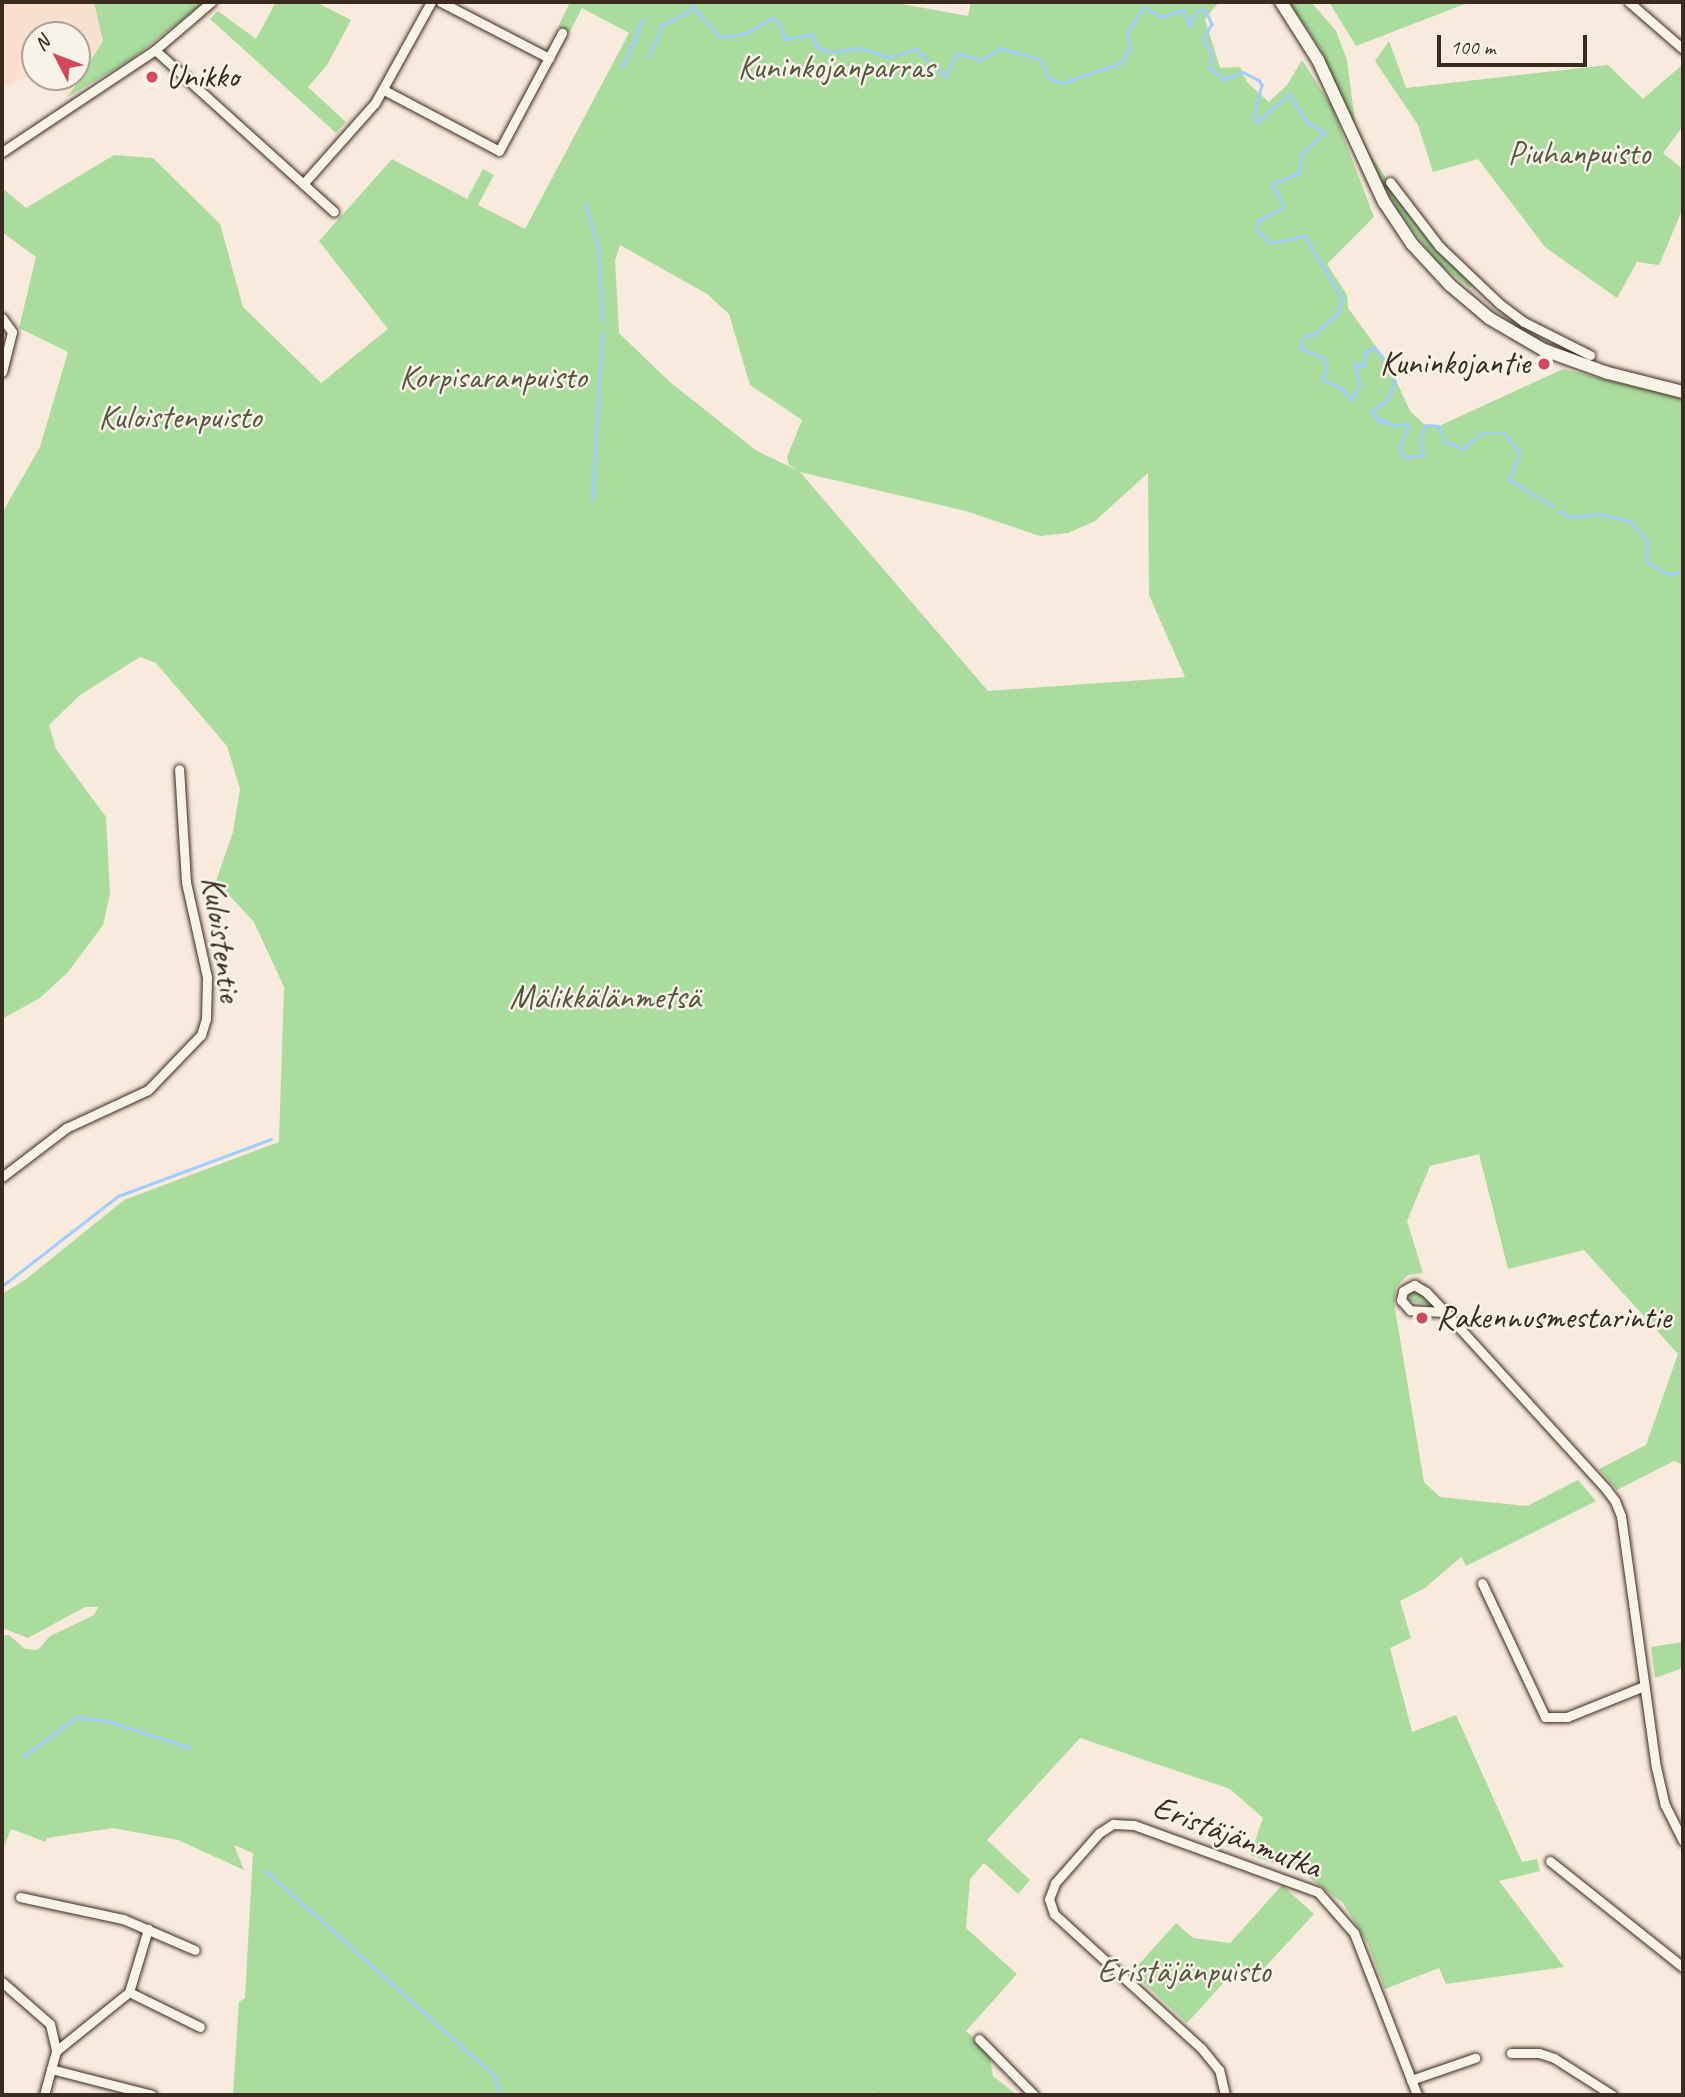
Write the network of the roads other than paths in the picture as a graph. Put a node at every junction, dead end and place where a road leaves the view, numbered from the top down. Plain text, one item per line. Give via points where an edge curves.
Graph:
1 (211, 2) edge
2 (431, 2) edge
3 (441, 2) edge
4 (1281, 2) edge
5 (1629, 2) edge
6 (562, 33) dead end
7 (155, 50) junction
8 (1683, 50) edge
9 (549, 58) junction
10 (384, 90) junction
11 (2, 152) edge
12 (1390, 182) dead end
13 (303, 184) junction
14 (334, 212) dead end
15 (1506, 309) junction
16 (2, 318) edge
17 (1496, 322) junction
18 (1590, 355) dead end
19 (2, 372) edge
20 (1683, 392) edge
21 (179, 769) dead end
22 (2, 1177) edge
23 (1445, 1312) junction
24 (1482, 1583) dead end
25 (1644, 1686) junction
26 (1683, 1841) edge
27 (1550, 1861) dead end
28 (20, 1896) dead end
29 (148, 1929) junction
30 (195, 1950) dead end
31 (1683, 1967) edge
32 (2, 1982) edge
33 (129, 1992) junction
34 (200, 2027) dead end
35 (979, 2039) dead end
36 (56, 2051) junction
37 (1511, 2053) dead end
38 (1475, 2058) dead end
39 (51, 2069) junction
40 (1411, 2080) junction
41 (44, 2095) edge
42 (152, 2095) edge
43 (1034, 2095) edge
44 (1225, 2095) edge
45 (1417, 2095) edge
46 (1612, 2095) edge

1 - 7 street
2 - 10 street
3 - 9 street
4 - 17 main road via 1318,60 1393,216 1430,264
5 - 8 street
6 - 9 street
7 - 11 street
7 - 13 street
9 - 10 street via 499,151
10 - 13 street
12 - 15 street via 1439,246
13 - 14 street
15 - 17 street
15 - 18 street
16 - 19 street via 12,332
17 - 20 main road via 1573,362
21 - 22 street, Kuloistentie via 186,882 207,976 201,1035 155,1085 65,1128
23 - 23 street via 1419,1286 1409,1285 1403,1291 1401,1300 1410,1310
23 - 25 street via 1615,1501 1621,1516
24 - 25 street via 1545,1717 1567,1717
25 - 26 street via 1661,1794
27 - 31 street
28 - 29 street
29 - 30 street
29 - 33 street
32 - 36 street via 50,2024
33 - 34 street
33 - 36 street
35 - 43 street
36 - 39 street
37 - 46 street via 1539,2053 1554,2059
38 - 40 street
39 - 41 street
39 - 42 street
40 - 44 street, Eristäjänmutka via 1354,1933 1318,1892 1134,1825 1113,1824 1099,1833 1055,1883 1049,1899 1054,1914 1202,2048 1219,2070
40 - 45 street, Eristäjänmutka

